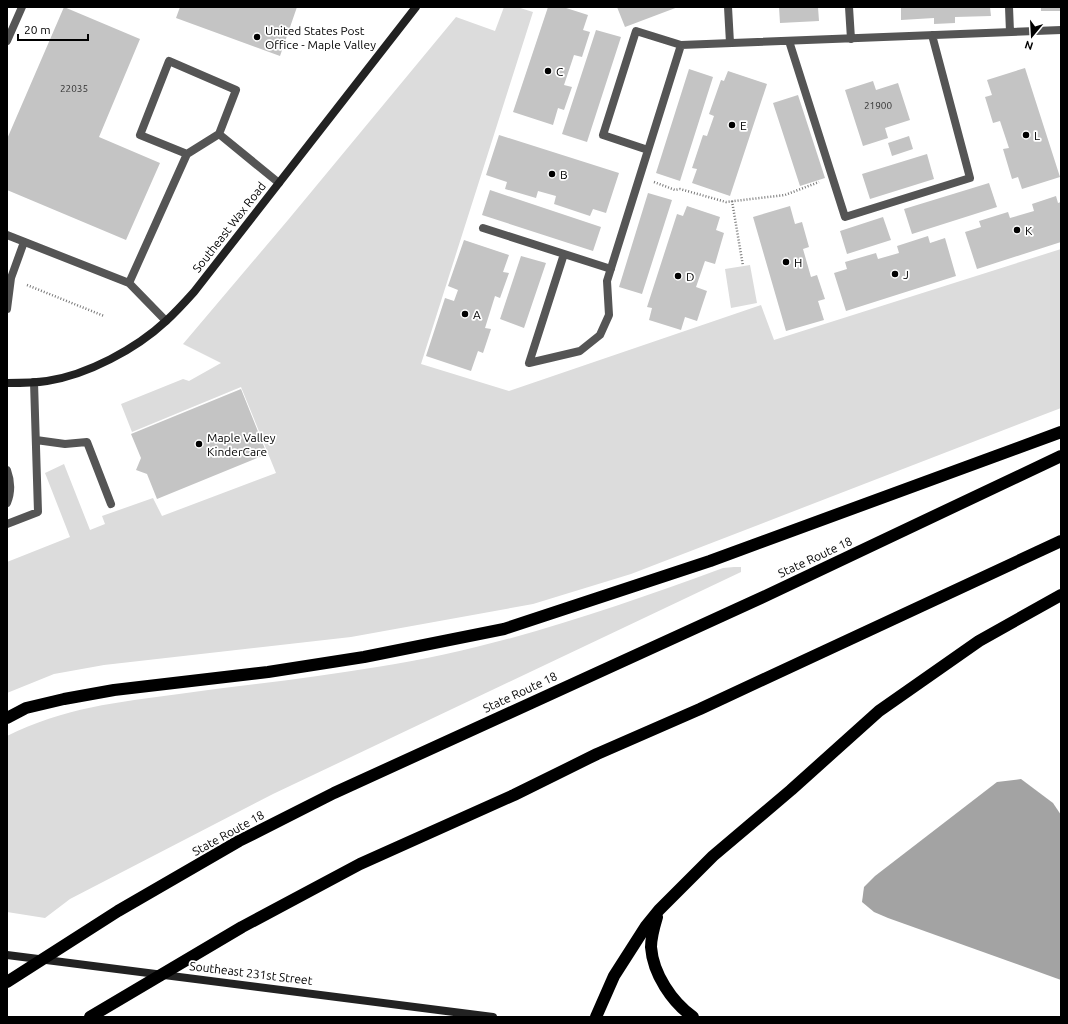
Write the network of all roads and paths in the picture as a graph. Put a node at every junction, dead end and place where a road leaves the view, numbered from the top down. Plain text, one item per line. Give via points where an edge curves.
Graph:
1 (22, 7) edge
2 (416, 7) edge
3 (728, 7) edge
4 (849, 7) edge
5 (1009, 7) edge
6 (1061, 30) edge
7 (1010, 32) junction
8 (932, 35) junction
9 (851, 39) junction
10 (7, 41) edge
11 (789, 41) junction
12 (730, 42) junction
13 (681, 44) junction
14 (219, 134) junction
15 (648, 150) junction
16 (187, 154) junction
17 (640, 177) junction
18 (832, 177) junction
19 (279, 183) junction
20 (732, 201) junction
21 (483, 228) dead end
22 (7, 235) edge
23 (24, 242) junction
24 (564, 254) junction
25 (743, 266) dead end
26 (611, 269) junction
27 (11, 278) junction
28 (129, 283) junction
29 (7, 308) edge
30 (104, 316) dead end
31 (166, 321) junction
32 (34, 382) junction
33 (7, 383) edge
34 (1061, 432) edge
35 (36, 440) junction
36 (1061, 456) edge
37 (7, 470) edge
38 (7, 503) edge
39 (111, 504) dead end
40 (7, 524) edge
41 (1061, 541) edge
42 (1061, 595) edge
43 (7, 718) edge
44 (659, 910) junction
45 (7, 955) edge
46 (7, 982) edge
47 (90, 1017) edge
48 (492, 1017) edge
49 (596, 1017) edge
50 (693, 1017) edge

1 - 10 lane
2 - 19 main road, Southeast Wax Road
3 - 12 lane
4 - 9 lane
5 - 7 lane
6 - 7 lane
7 - 8 lane
8 - 9 lane
8 - 18 lane via 970,178 845,217
9 - 11 lane
11 - 12 lane
11 - 18 lane
12 - 13 lane
13 - 15 lane
13 - 15 lane via 636,31 603,135
14 - 16 lane
14 - 16 lane via 236,90 170,61 140,135
14 - 19 lane
15 - 17 lane
16 - 28 lane
17 - 20 path via 675,190 680,188 716,200
17 - 26 lane
18 - 20 path via 785,195
19 - 31 main road, Southeast Wax Road via 194,292
20 - 25 path
21 - 24 lane
22 - 23 lane
23 - 27 lane
23 - 28 lane
24 - 26 lane
24 - 26 lane via 529,363 580,351 600,335 609,315 607,281
27 - 29 lane
27 - 30 path
28 - 31 lane
31 - 32 main road, Southeast Wax Road via 142,340 106,361 78,373
32 - 33 main road, Southeast Wax Road
32 - 35 lane
34 - 43 highway via 710,561 504,629 364,657 268,672 114,690 26,708
35 - 39 lane via 65,444 87,442
35 - 40 lane via 38,512
36 - 46 highway, State Route 18 via 761,598 334,793 239,841 124,907
37 - 38 lane via 11,483
41 - 47 highway via 360,864 242,927
42 - 44 highway via 979,641 879,712 713,856
44 - 49 highway via 614,976
44 - 50 highway via 652,932 652,957 661,980 681,1008
45 - 48 main road, Southeast 231st Street

